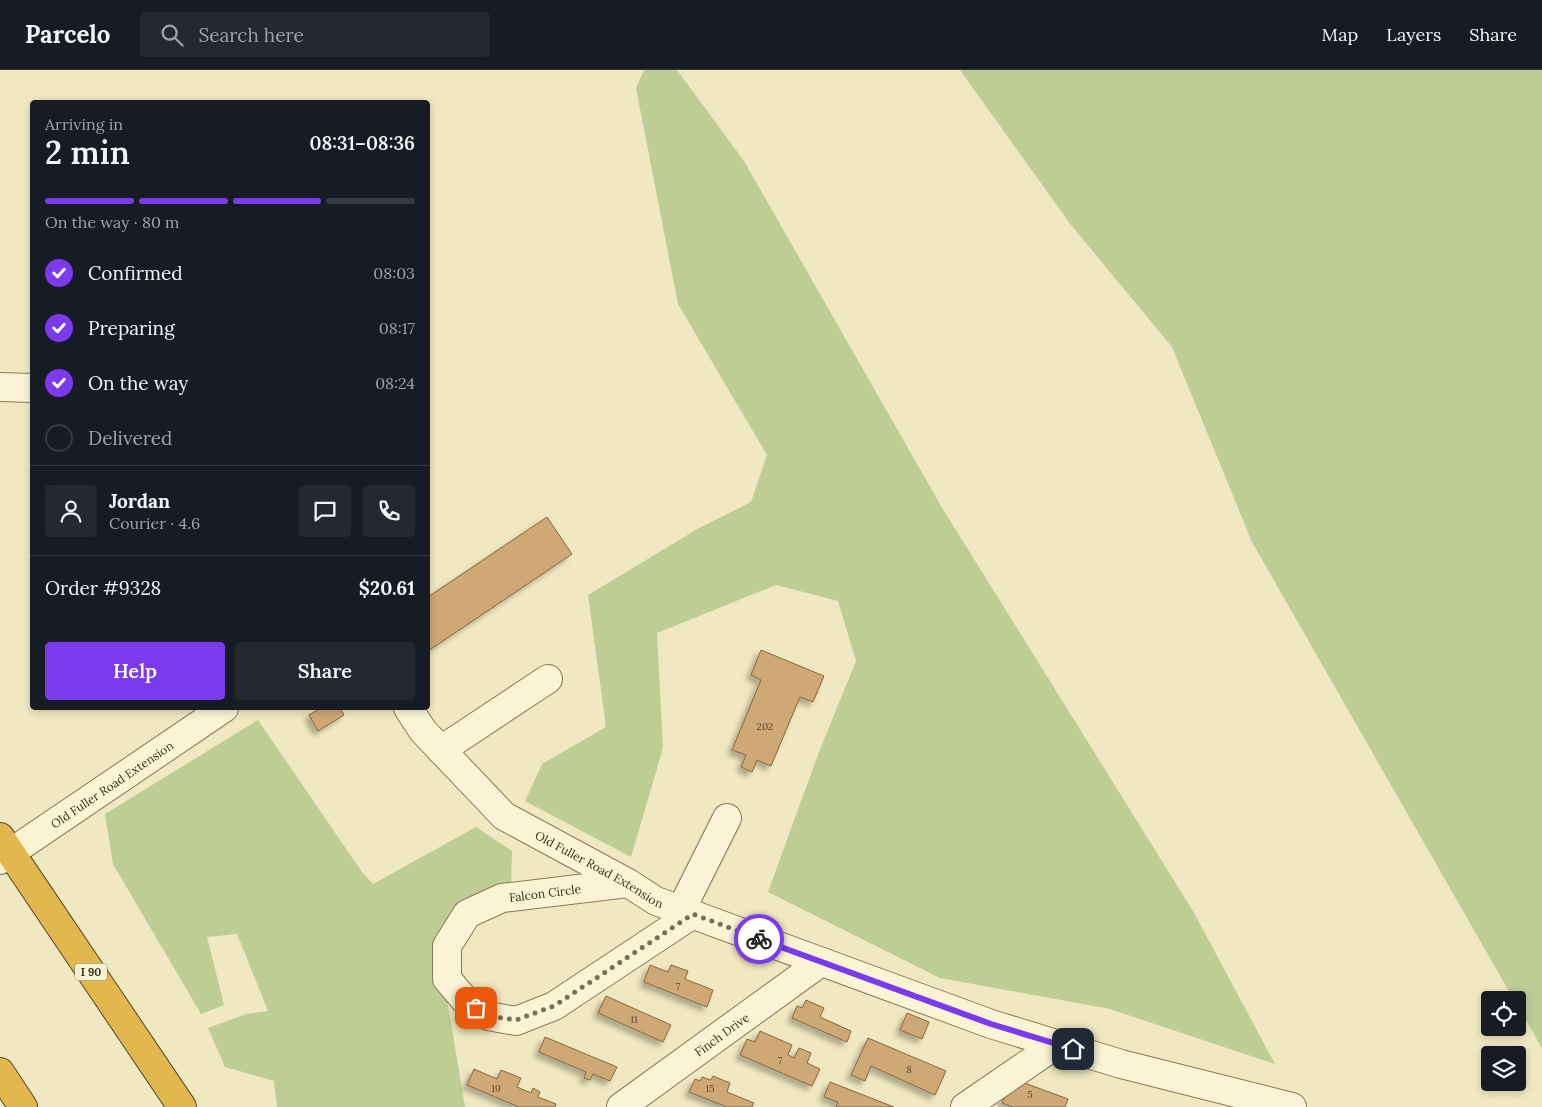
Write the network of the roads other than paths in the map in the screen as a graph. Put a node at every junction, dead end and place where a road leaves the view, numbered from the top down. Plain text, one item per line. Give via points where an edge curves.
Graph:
1 (0, 387) edge
2 (30, 388) edge
3 (548, 679) dead end
4 (221, 710) edge
5 (409, 710) edge
6 (441, 750) junction
7 (728, 818) dead end
8 (4, 850) edge
9 (628, 883) junction
10 (687, 912) junction
11 (821, 962) junction
12 (1057, 1044) junction
13 (0, 1072) edge
14 (1255, 1103) edge
15 (23, 1107) edge
16 (182, 1107) edge
17 (621, 1107) edge
18 (965, 1107) edge
19 (1292, 1107) edge

1 - 2 street
3 - 6 street
4 - 8 street, Old Fuller Road Extension
5 - 6 street, Old Fuller Road Extension
6 - 9 street, Old Fuller Road Extension via 504,816
7 - 10 street
8 - 16 highway, I 90
9 - 10 street, Old Fuller Road Extension via 656,901
9 - 10 street, Falcon Circle via 502,898 467,914 446,946 447,980 464,999 488,1016 516,1020 554,1006
10 - 11 street, Old Fuller Road Extension
11 - 12 street, Old Fuller Road Extension via 991,1024
11 - 17 street, Finch Drive
12 - 14 street, Old Fuller Road Extension
12 - 18 street
13 - 15 highway
14 - 19 street, Old Fuller Road Extension

